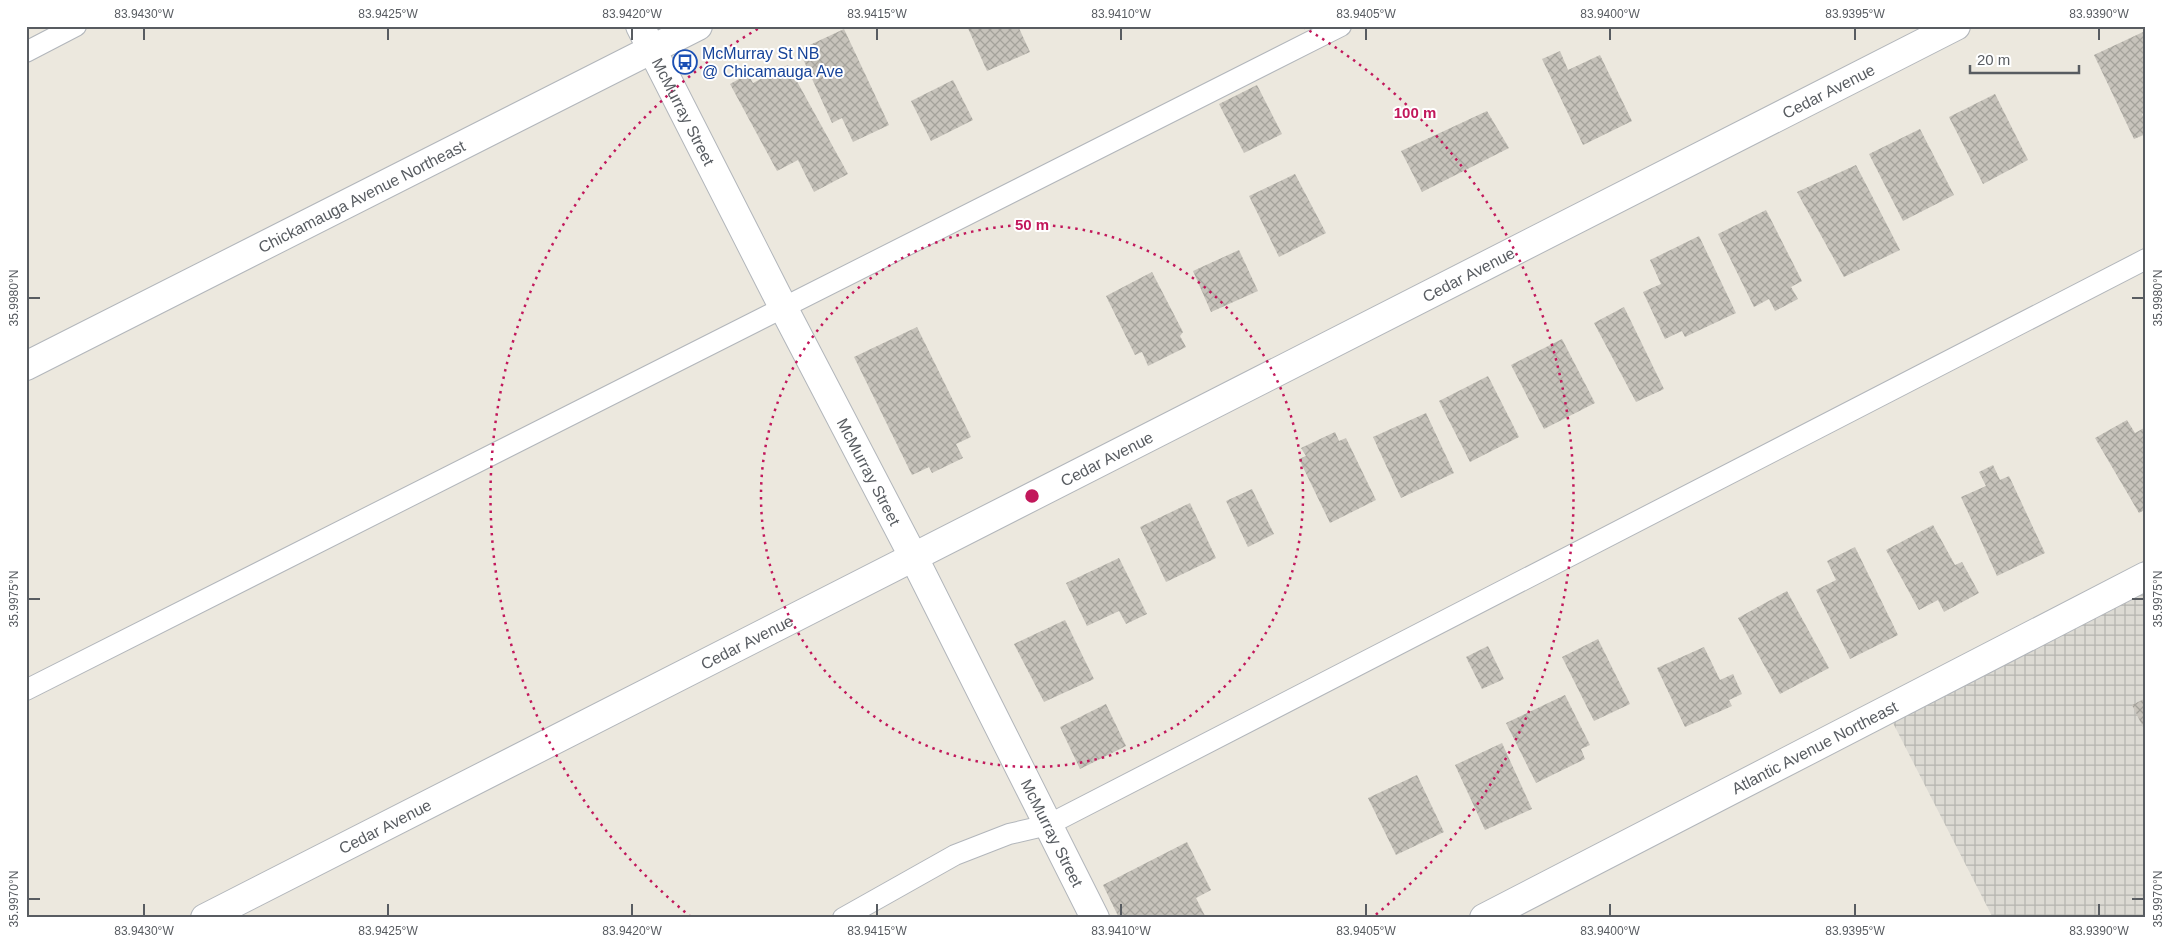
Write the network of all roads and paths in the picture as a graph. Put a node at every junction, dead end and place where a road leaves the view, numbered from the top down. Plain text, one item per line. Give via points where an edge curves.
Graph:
1 (76, 26) edge
2 (698, 26) edge
3 (1341, 26) edge
4 (1956, 26) edge
5 (646, 38) edge
6 (26, 52) edge
7 (2146, 259) edge
8 (783, 307) junction
9 (26, 366) edge
10 (914, 558) junction
11 (2146, 576) edge
12 (26, 690) edge
13 (1048, 825) junction
14 (206, 918) edge
15 (842, 918) edge
16 (1095, 918) edge
17 (1484, 918) edge

1 - 6 lane
2 - 5 street, Chickamauga Avenue Northeast
3 - 8 lane
4 - 10 street, Cedar Avenue
5 - 8 street, McMurray Street
5 - 9 street, Chickamauga Avenue Northeast
7 - 13 lane
8 - 10 street, McMurray Street
8 - 12 lane
10 - 13 street, McMurray Street
10 - 14 street, Cedar Avenue
11 - 17 street, Atlantic Avenue Northeast
13 - 15 lane via 1008,834 955,856
13 - 16 street, McMurray Street

